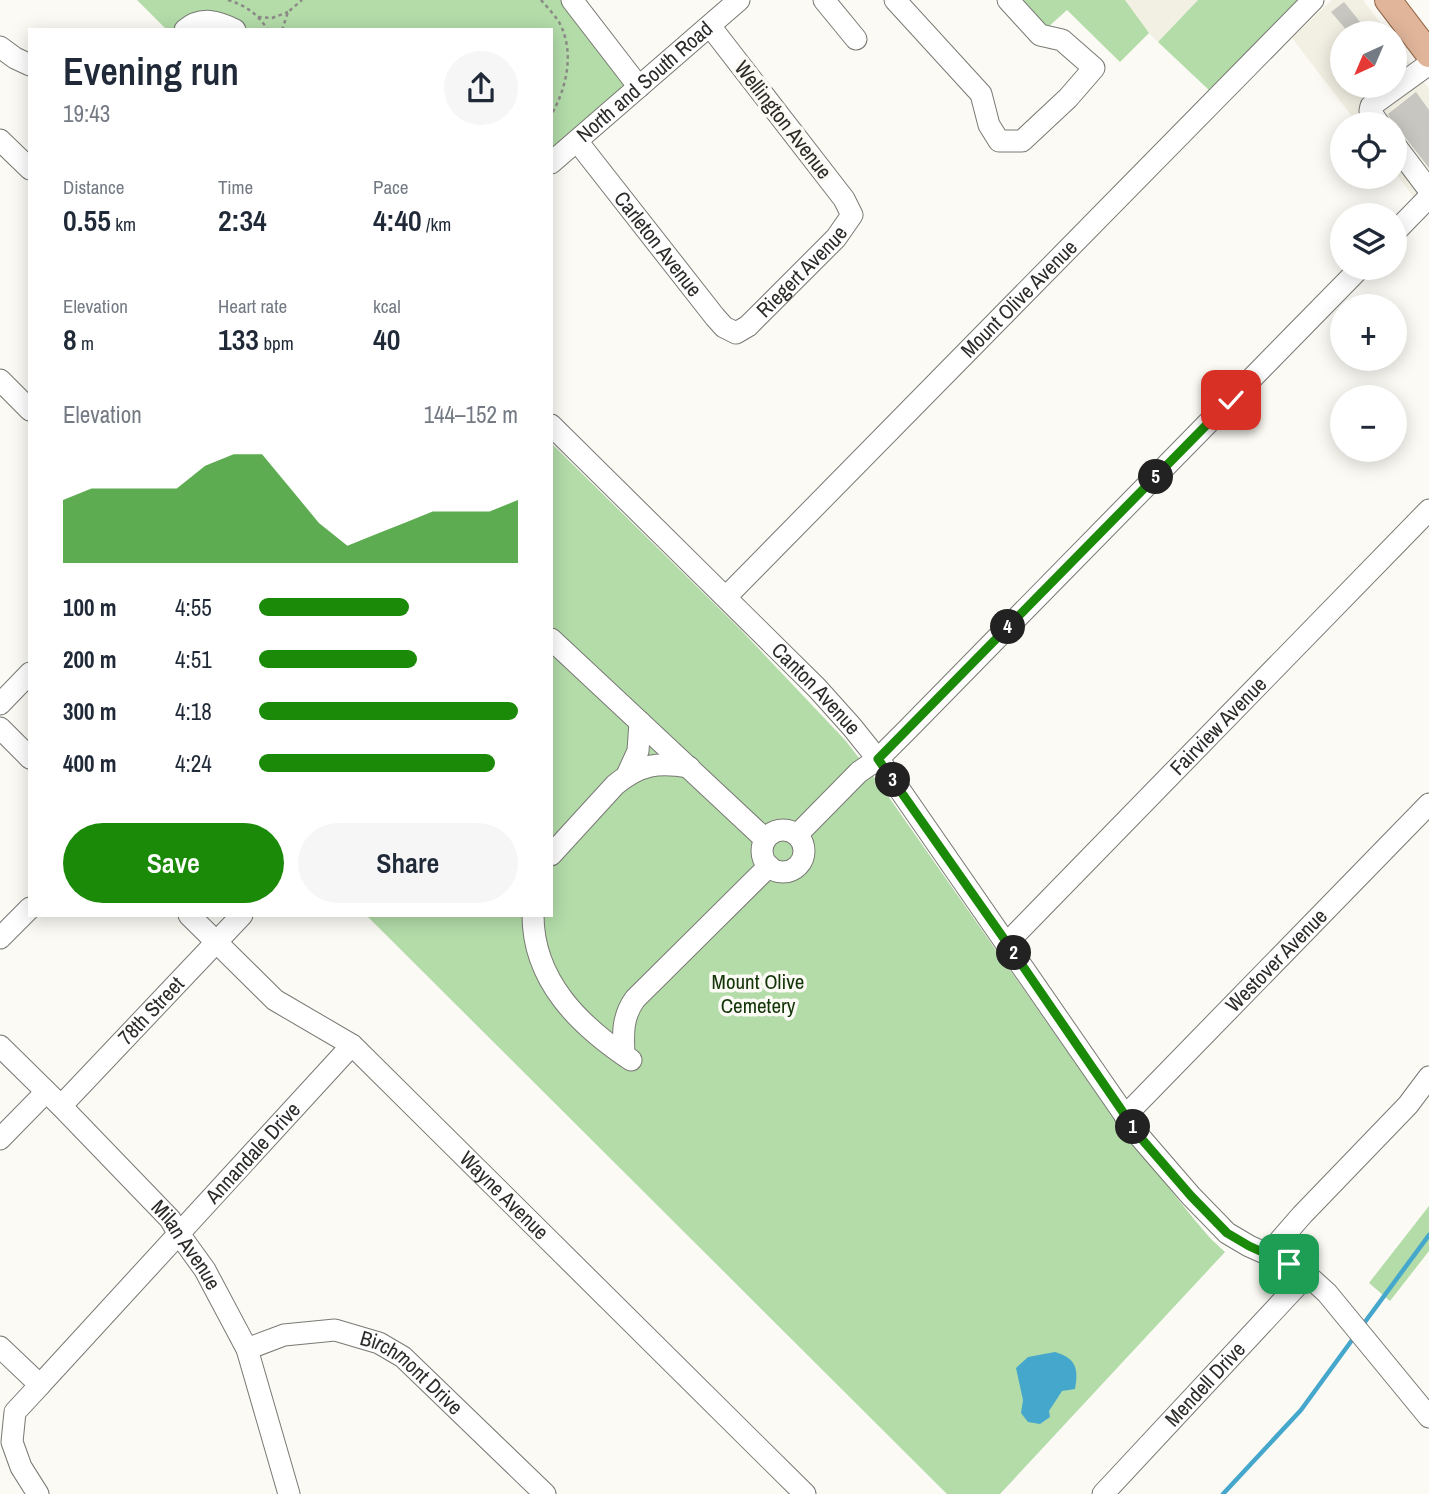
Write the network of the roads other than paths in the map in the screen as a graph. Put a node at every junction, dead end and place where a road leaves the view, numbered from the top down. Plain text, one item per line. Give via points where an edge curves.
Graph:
1 (572, 0) edge
2 (738, 0) edge
3 (824, 0) edge
4 (895, 0) edge
5 (1008, 0) edge
6 (1313, 0) edge
7 (1388, 0) edge
8 (710, 26) junction
9 (188, 28) edge
10 (232, 28) edge
11 (856, 39) dead end
12 (0, 47) edge
13 (1429, 54) edge
14 (28, 64) edge
15 (1429, 64) edge
16 (639, 87) junction
17 (1373, 112) edge
18 (0, 140) edge
19 (577, 141) junction
20 (553, 161) edge
21 (1407, 161) edge
22 (28, 167) edge
23 (1429, 190) edge
24 (1429, 197) edge
25 (852, 215) joint
26 (1407, 220) edge
27 (1348, 280) edge
28 (748, 326) joint
29 (0, 380) edge
30 (28, 408) edge
31 (553, 427) edge
32 (1429, 510) edge
33 (726, 597) junction
34 (553, 641) edge
35 (28, 675) edge
36 (0, 704) edge
37 (640, 722) junction
38 (0, 728) edge
39 (28, 756) edge
40 (878, 759) junction
41 (689, 767) junction
42 (627, 775) junction
43 (1429, 804) edge
44 (797, 835) junction
45 (765, 839) junction
46 (553, 853) edge
47 (769, 866) junction
48 (28, 910) edge
49 (191, 917) edge
50 (240, 917) edge
51 (533, 917) edge
52 (0, 938) edge
53 (216, 942) junction
54 (1007, 943) junction
55 (635, 999) junction
56 (578, 1016) junction
57 (352, 1045) junction
58 (0, 1046) edge
59 (1429, 1077) edge
60 (53, 1099) junction
61 (1125, 1116) junction
62 (0, 1139) edge
63 (178, 1234) junction
64 (1268, 1254) junction
65 (1307, 1275) junction
66 (0, 1347) edge
67 (247, 1349) junction
68 (40, 1385) junction
69 (1429, 1418) edge
70 (38, 1494) edge
71 (289, 1494) edge
72 (545, 1494) edge
73 (805, 1494) edge
74 (1103, 1494) edge

1 - 16 street
2 - 8 street, North and South Road
3 - 11 street
4 - 5 street via 981,94 999,142 1013,142 1022,141 1094,68 1062,40 1040,35
6 - 33 street, Mount Olive Avenue
7 - 13 main road
8 - 16 street, North and South Road
8 - 25 street, Wellington Avenue
9 - 10 street via 207,20
12 - 14 street
15 - 17 street via 1371,106
16 - 19 street, North and South Road
18 - 22 street
19 - 20 street, North and South Road
19 - 28 street, Carleton Avenue via 724,327 736,333
21 - 23 street
24 - 26 street
25 - 28 street, Riegert Avenue via 836,238
27 - 40 street
29 - 30 street
31 - 33 street, Canton Avenue
32 - 54 street, Fairview Avenue
33 - 40 street, Canton Avenue via 817,688
34 - 37 street
35 - 36 street
37 - 41 street
37 - 42 street via 638,751
38 - 39 street
40 - 44 street via 859,772
40 - 54 street, Canton Avenue
41 - 42 street via 652,765
41 - 45 street
42 - 46 street
43 - 61 street, Westover Avenue
44 - 45 street via 783,829
44 - 47 street via 804,847 799,866 787,872
45 - 47 street via 762,853
47 - 55 street
48 - 52 street
49 - 53 street, Wayne Avenue
50 - 53 street, 78th Street
51 - 56 street via 533,934 547,977
53 - 57 street, Wayne Avenue via 275,1000
53 - 60 street, 78th Street
54 - 61 street, Canton Avenue
55 - 56 street via 607,1018
55 - 56 street via 625,1021 628,1058
57 - 63 street, Annandale Drive
57 - 73 street, Wayne Avenue
58 - 60 street, Milan Avenue
59 - 64 street
60 - 62 street, 78th Street
60 - 63 street, Milan Avenue via 170,1219
61 - 64 street, Canton Avenue via 1227,1233
63 - 67 street, Milan Avenue via 205,1270
63 - 68 street, Annandale Drive
64 - 65 street, Canton Avenue
65 - 69 street, Canton Avenue via 1327,1293
65 - 74 street, Mendell Drive
66 - 68 street
67 - 71 street, Milan Avenue
67 - 72 street, Birchmont Drive via 284,1335 335,1330 379,1343 403,1356
68 - 70 street, Annandale Drive via 15,1412 12,1442 20,1467

